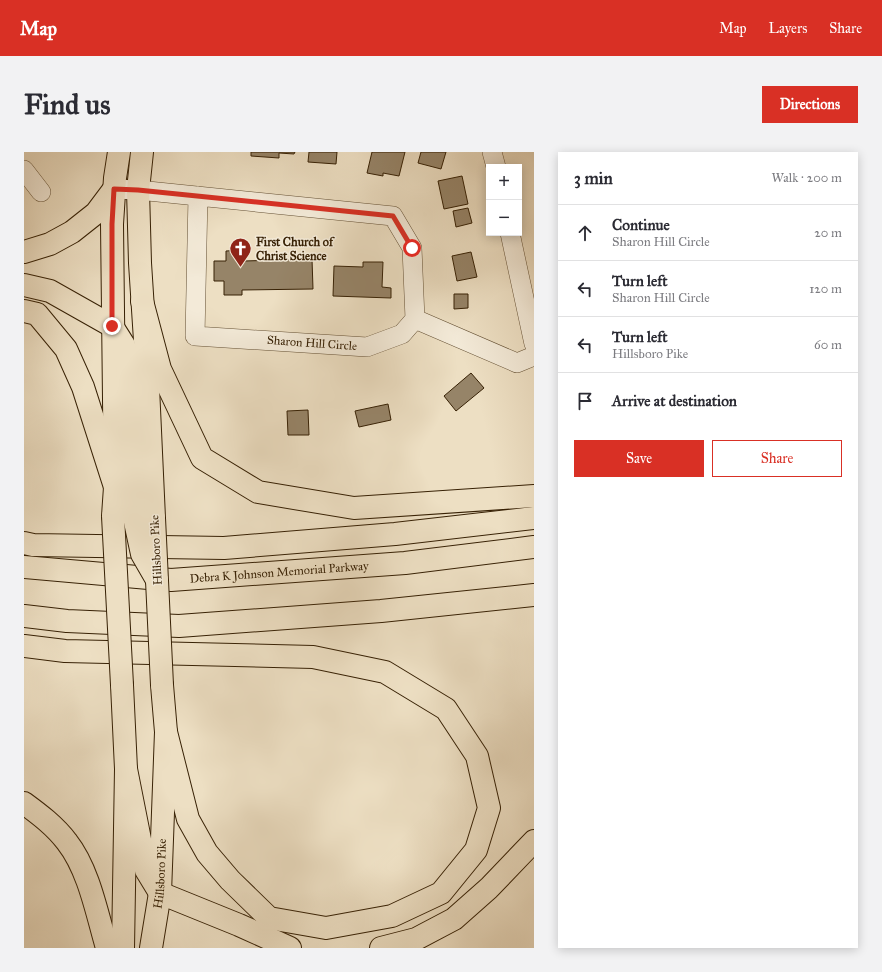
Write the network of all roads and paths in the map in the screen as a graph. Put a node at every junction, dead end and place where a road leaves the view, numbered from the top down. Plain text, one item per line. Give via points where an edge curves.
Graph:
1 (119, 152) edge
2 (142, 152) edge
3 (492, 152) edge
4 (495, 164) edge
5 (24, 170) edge
6 (114, 189) junction
7 (138, 190) junction
8 (41, 192) dead end
9 (198, 196) junction
10 (511, 236) edge
11 (24, 252) edge
12 (24, 285) edge
13 (142, 302) junction
14 (24, 311) edge
15 (416, 319) junction
16 (112, 326) junction
17 (534, 344) edge
18 (534, 356) edge
19 (115, 487) junction
20 (534, 496) edge
21 (144, 517) junction
22 (534, 518) edge
23 (24, 543) edge
24 (534, 547) edge
25 (24, 567) edge
26 (534, 595) edge
27 (24, 616) edge
28 (24, 646) edge
29 (166, 732) junction
30 (126, 769) junction
31 (24, 803) edge
32 (534, 840) edge
33 (160, 893) junction
34 (107, 948) edge
35 (123, 948) edge
36 (151, 948) edge
37 (290, 948) edge
38 (381, 948) edge

1 - 6 main road
2 - 7 main road, Hillsboro Pike
3 - 4 street
5 - 8 street
6 - 7 street
6 - 11 main road via 96,214 72,232 50,244
6 - 16 main road
7 - 9 street
7 - 13 main road, Hillsboro Pike
9 - 15 street via 393,216 412,248
9 - 15 street, Sharon Hill Circle via 196,336 367,347 402,334
10 - 17 street
12 - 16 main road via 50,291
13 - 20 main road via 160,369 202,458 258,492 354,508
13 - 21 main road, Hillsboro Pike via 148,387
14 - 19 main road via 37,314 66,349 83,387
15 - 18 street via 517,363
16 - 19 main road
16 - 21 main road via 124,345
19 - 30 main road, bridge via 112,516
21 - 29 main road, Hillsboro Pike, bridge via 142,554 157,580
22 - 23 main road via 395,534 224,548
24 - 25 main road, Debra K Johnson Memorial Parkway via 405,563 171,580
26 - 27 main road via 381,611 179,626 67,621
28 - 29 main road via 65,652 314,657 385,672 446,710 477,756 489,808 476,850 441,893 392,916 326,928 269,918 230,880 207,853 195,832 188,819
29 - 33 main road, Hillsboro Pike
30 - 33 main road via 146,870
30 - 35 main road
31 - 34 main road via 47,820 67,842 80,863
32 - 38 main road via 489,888 454,919 416,939
33 - 36 main road, Hillsboro Pike
33 - 37 main road

